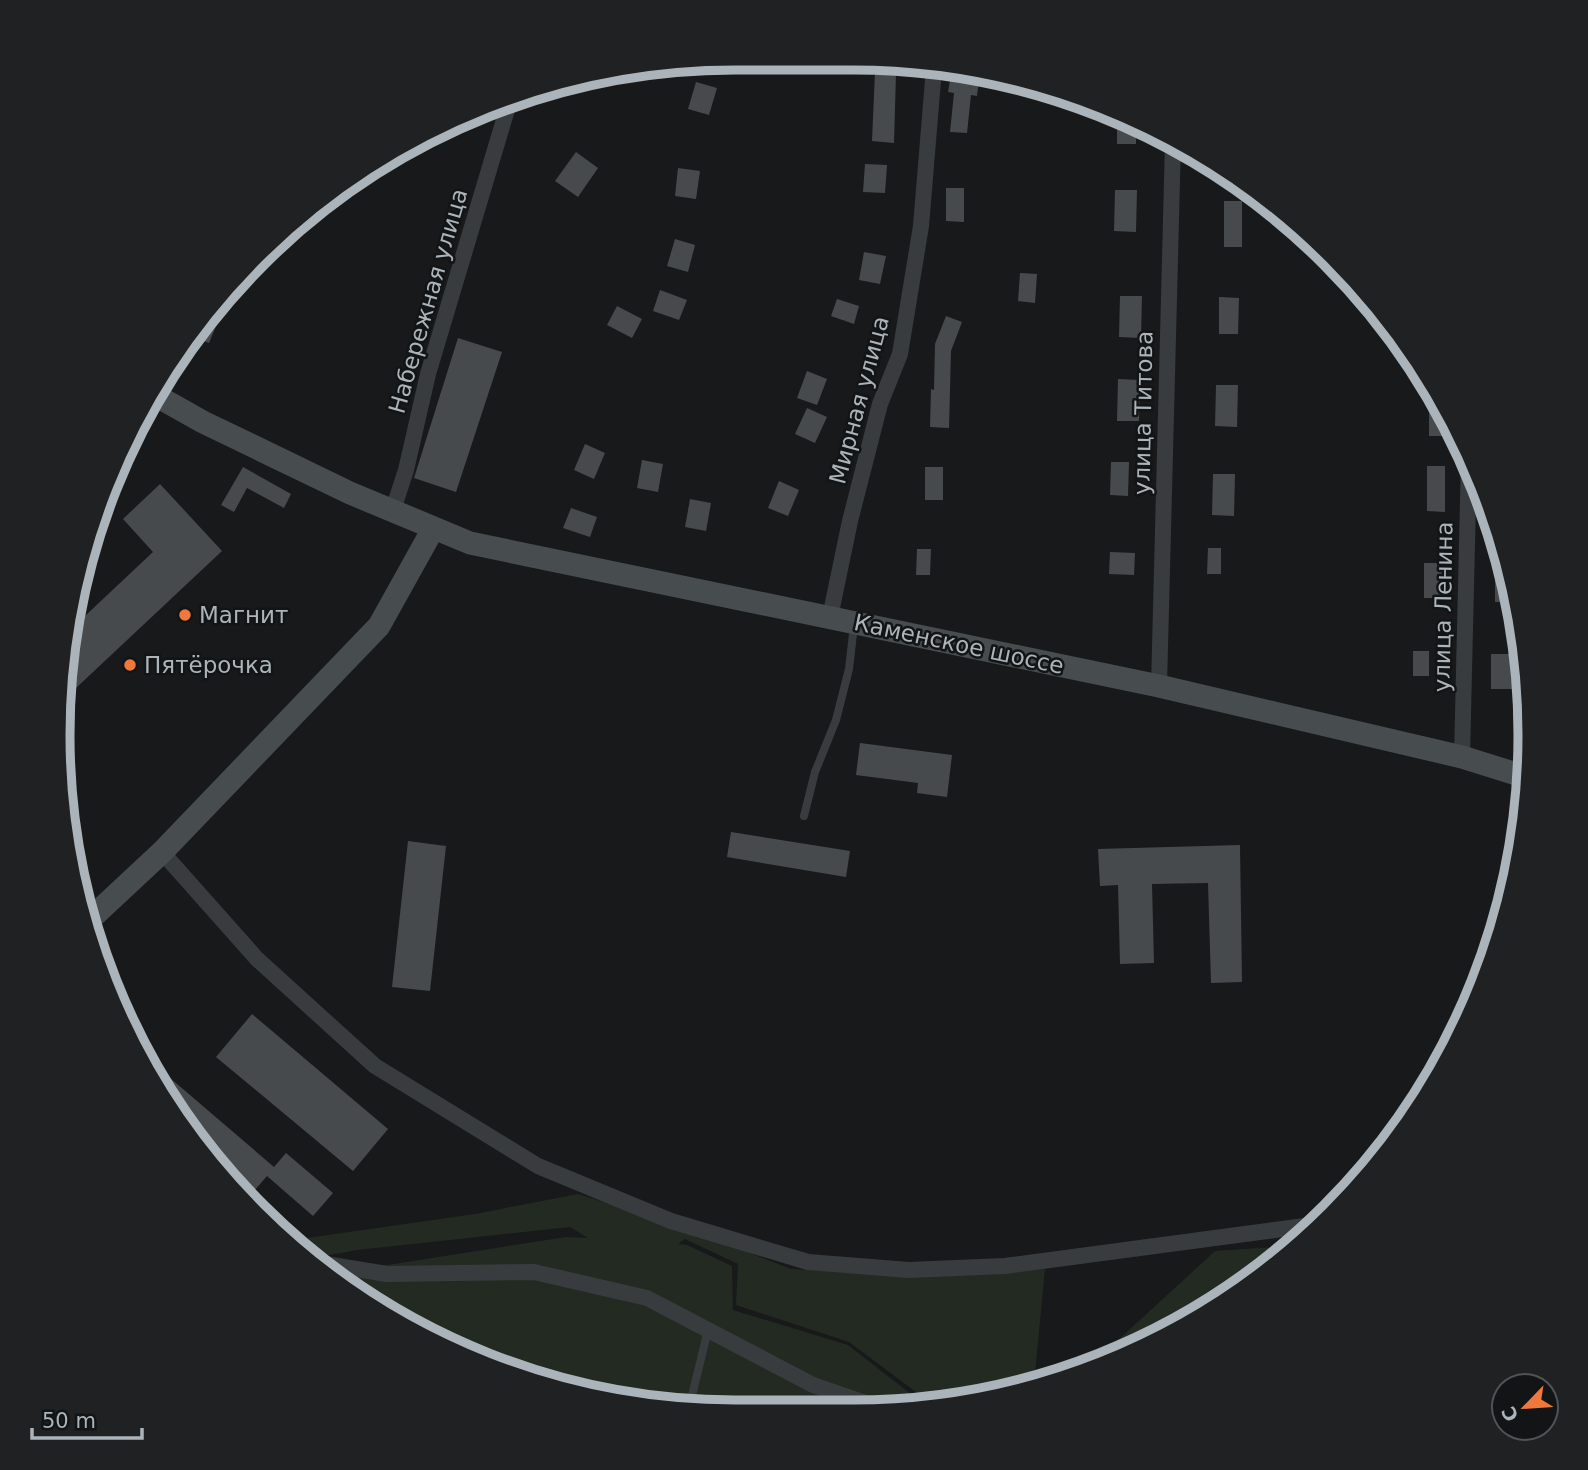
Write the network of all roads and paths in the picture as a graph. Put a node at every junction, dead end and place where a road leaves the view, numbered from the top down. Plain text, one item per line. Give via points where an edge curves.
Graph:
1 (933, 75) edge
2 (507, 111) edge
3 (1173, 152) edge
4 (161, 399) edge
5 (1468, 484) edge
6 (393, 513) junction
7 (433, 529) junction
8 (830, 617) junction
9 (855, 622) junction
10 (1159, 686) junction
11 (1462, 757) junction
12 (1517, 773) edge
13 (804, 816) dead end
14 (162, 852) junction
15 (95, 915) edge
16 (1300, 1227) edge
17 (336, 1267) edge
18 (708, 1330) junction
19 (691, 1399) edge
20 (857, 1400) edge

1 - 8 street, Мирная улица via 921,226 900,354 880,404
2 - 6 street, Набережная улица via 428,374
3 - 10 street, улица Титова
4 - 6 street, Каменское шоссе
5 - 11 street, улица Ленина
6 - 7 street, Каменское шоссе
7 - 8 street, Каменское шоссе via 470,543
7 - 14 street via 379,626
8 - 9 street, Каменское шоссе
9 - 10 street, Каменское шоссе
9 - 13 lane via 836,720
10 - 11 street, Каменское шоссе
11 - 12 street, Каменское шоссе
14 - 15 street
14 - 16 street via 257,958 375,1066 538,1166 670,1221 807,1262 909,1270 1005,1266
17 - 18 street via 387,1274 534,1272 647,1298
18 - 19 lane
18 - 20 street via 813,1385

